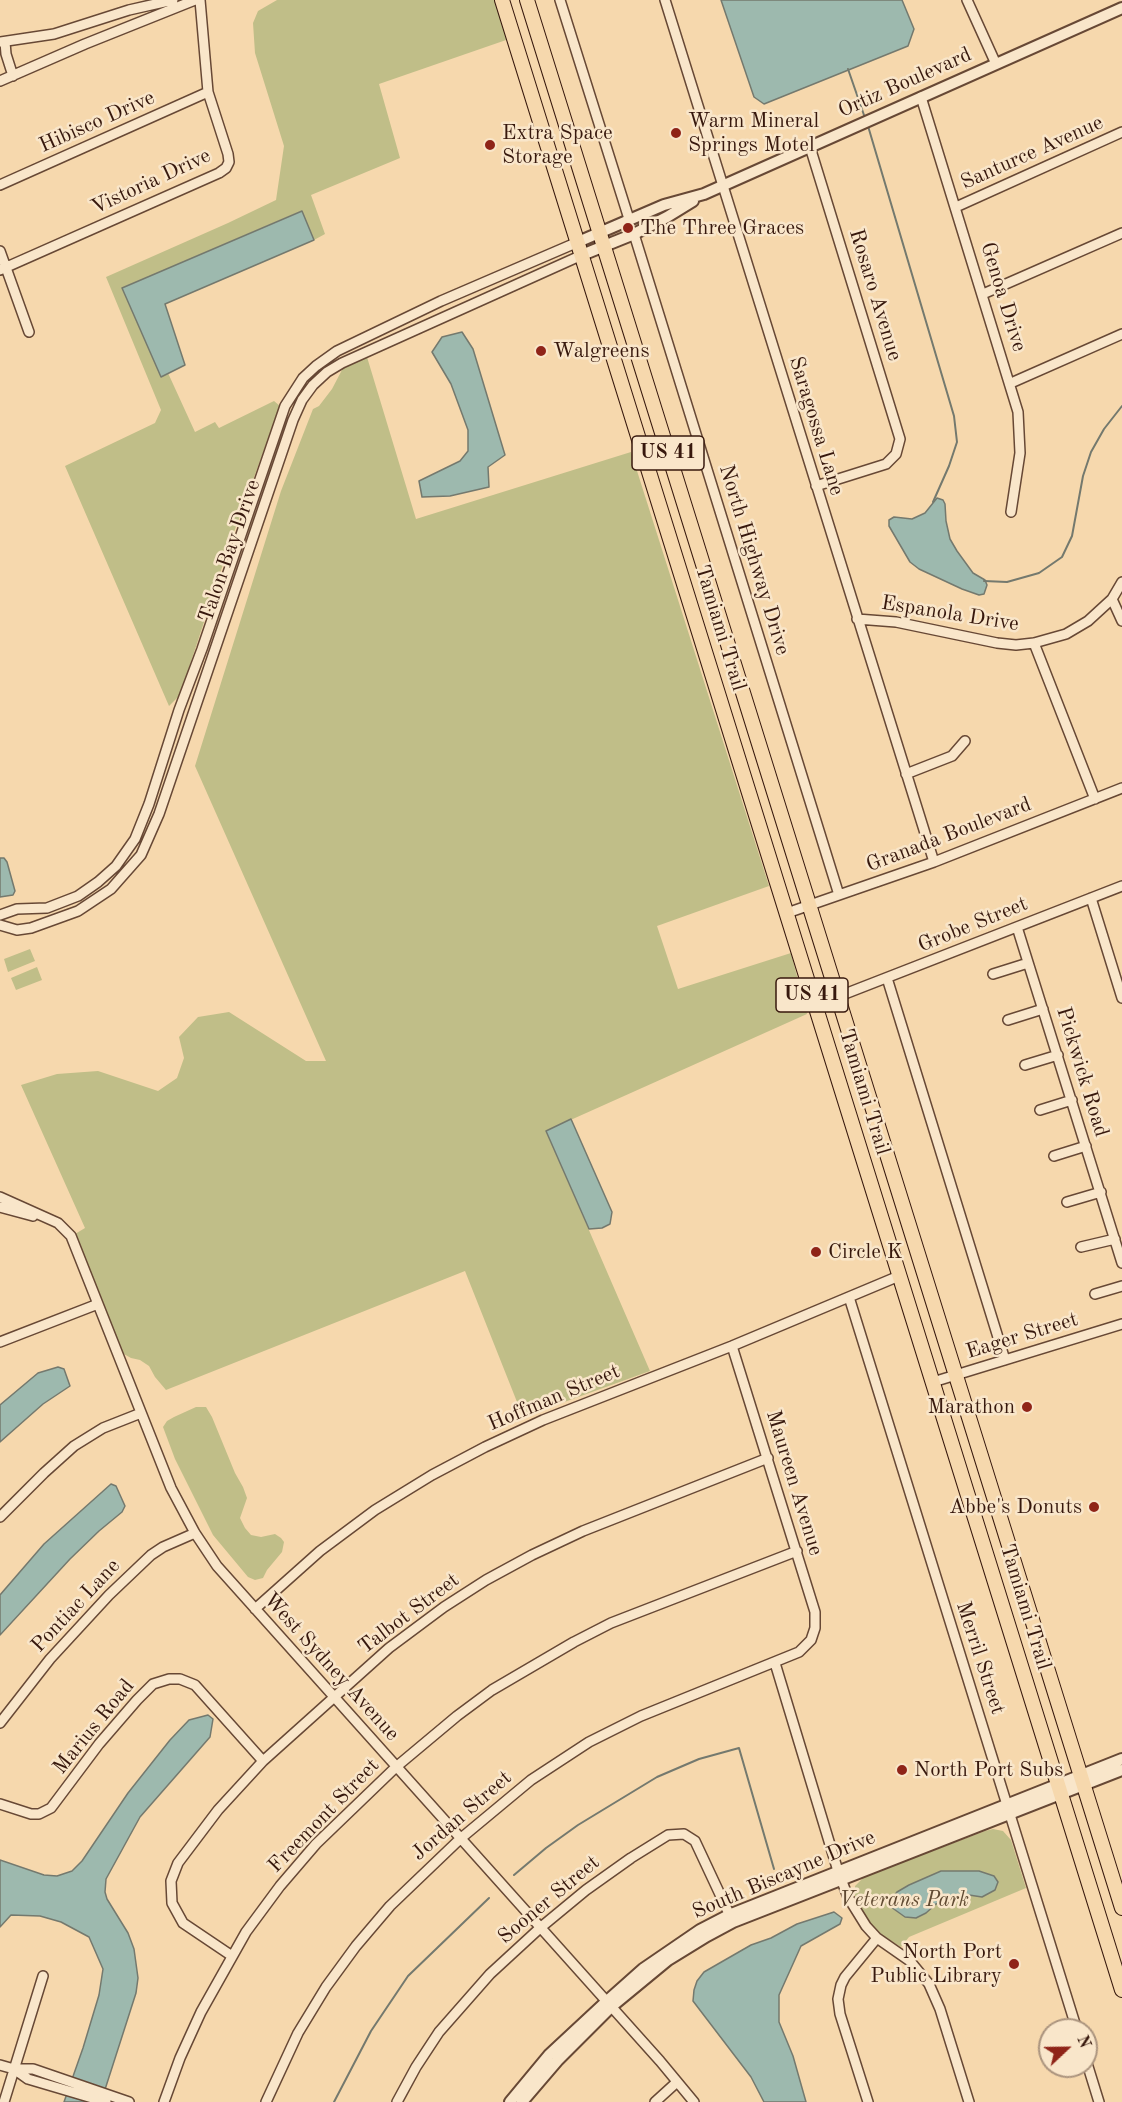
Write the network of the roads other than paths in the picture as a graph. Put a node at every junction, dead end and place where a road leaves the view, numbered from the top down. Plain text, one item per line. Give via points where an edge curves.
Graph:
1 (173, 0) edge
2 (195, 0) edge
3 (200, 0) edge
4 (502, 0) edge
5 (527, 0) edge
6 (560, 0) edge
7 (665, 0) edge
8 (968, 0) edge
9 (1122, 8) edge
10 (3, 42) edge
11 (996, 64) junction
12 (13, 76) junction
13 (0, 81) edge
14 (208, 92) junction
15 (921, 97) junction
16 (1122, 132) edge
17 (810, 147) junction
18 (0, 185) edge
19 (722, 186) junction
20 (704, 194) junction
21 (956, 207) junction
22 (629, 219) junction
23 (600, 233) junction
24 (1122, 233) edge
25 (634, 234) junction
26 (604, 247) junction
27 (580, 249) junction
28 (0, 252) edge
29 (3, 269) edge
30 (983, 294) junction
31 (29, 333) dead end
32 (1122, 334) edge
33 (1011, 383) junction
34 (816, 486) junction
35 (1011, 512) dead end
36 (1122, 582) edge
37 (1112, 599) junction
38 (857, 619) junction
39 (1122, 621) edge
40 (1034, 643) junction
41 (965, 741) dead end
42 (906, 774) junction
43 (1122, 788) edge
44 (1095, 799) junction
45 (934, 862) junction
46 (1122, 886) edge
47 (839, 895) junction
48 (1091, 897) junction
49 (810, 906) junction
50 (37, 909) junction
51 (10, 912) junction
52 (787, 913) junction
53 (0, 915) edge
54 (0, 925) edge
55 (40, 926) junction
56 (1017, 927) junction
57 (12, 929) junction
58 (1028, 963) junction
59 (993, 974) dead end
60 (887, 978) junction
61 (837, 997) junction
62 (1122, 998) edge
63 (1043, 1009) junction
64 (1008, 1020) dead end
65 (1058, 1055) junction
66 (1025, 1065) dead end
67 (1072, 1100) junction
68 (1040, 1110) dead end
69 (1086, 1146) junction
70 (1054, 1156) dead end
71 (1101, 1192) junction
72 (0, 1197) edge
73 (1068, 1202) dead end
74 (0, 1207) edge
75 (45, 1218) junction
76 (1114, 1239) junction
77 (1081, 1247) dead end
78 (1122, 1263) edge
79 (899, 1276) junction
80 (1122, 1286) edge
81 (1095, 1294) dead end
82 (849, 1297) junction
83 (98, 1304) junction
84 (1122, 1324) edge
85 (0, 1342) edge
86 (732, 1346) junction
87 (1005, 1360) junction
88 (955, 1376) junction
89 (933, 1382) junction
90 (141, 1413) junction
91 (768, 1458) junction
92 (0, 1517) edge
93 (195, 1533) junction
94 (797, 1551) junction
95 (255, 1609) junction
96 (814, 1632) joint
97 (775, 1663) junction
98 (333, 1696) junction
99 (0, 1723) edge
100 (1122, 1759) edge
101 (262, 1761) junction
102 (396, 1767) junction
103 (1122, 1770) edge
104 (1083, 1781) junction
105 (1060, 1790) junction
106 (0, 1804) edge
107 (1009, 1809) junction
108 (460, 1839) junction
109 (840, 1875) junction
110 (1122, 1908) edge
111 (731, 1919) junction
112 (540, 1928) junction
113 (877, 1938) junction
114 (232, 1956) junction
115 (42, 1976) dead end
116 (1122, 1990) edge
117 (608, 2005) junction
118 (1073, 2018) edge
119 (0, 2065) edge
120 (14, 2069) junction
121 (1092, 2078) edge
122 (677, 2082) junction
123 (104, 2099) edge
124 (4, 2102) edge
125 (129, 2102) edge
126 (164, 2102) edge
127 (266, 2102) edge
128 (397, 2102) edge
129 (510, 2102) edge
130 (522, 2102) edge
131 (655, 2102) edge
132 (693, 2102) edge
133 (868, 2102) edge
134 (969, 2102) edge
135 (1099, 2102) edge

1 - 10 street via 54,34
2 - 12 street
3 - 14 street, Vistoria Drive
4 - 27 main road, Tamiami Trail / US 41
5 - 23 main road, Tamiami Trail / US 41
6 - 22 street
7 - 19 street, Saragossa Lane
8 - 11 street
9 - 11 street, Ortiz Boulevard
10 - 12 street
11 - 15 street, Ortiz Boulevard
12 - 13 street
14 - 18 street, Hibisco Drive
14 - 29 street, Vistoria Drive via 229,157 225,170
15 - 17 street, Ortiz Boulevard
15 - 21 street, Genoa Drive
16 - 21 street, Santurce Avenue
17 - 19 street, Ortiz Boulevard
17 - 34 street, Rosaro Avenue via 900,445 884,465
19 - 20 street, Ortiz Boulevard
19 - 34 street, Saragossa Lane
20 - 22 street, Ortiz Boulevard
20 - 25 street, Ortiz Boulevard
21 - 30 street, Genoa Drive
22 - 23 street, Ortiz Boulevard
23 - 26 main road, Tamiami Trail / US 41
23 - 27 street, Ortiz Boulevard
24 - 30 street
25 - 26 street, Ortiz Boulevard
25 - 47 street, North Highway Drive
26 - 27 street, Ortiz Boulevard
26 - 49 main road, Tamiami Trail / US 41
27 - 50 street, Talon Bay Drive via 441,301 338,351 298,383 285,406 135,839 116,866 98,882 71,899
27 - 52 main road, Tamiami Trail / US 41
27 - 55 street, Talon Bay Drive via 342,363 308,392 293,420 146,847 127,873 101,897
28 - 29 street
29 - 31 street
30 - 33 street, Genoa Drive
32 - 33 street
33 - 35 street, Genoa Drive via 1018,412 1020,453
34 - 38 street, Saragossa Lane
36 - 37 street, Espanola Drive
37 - 39 street
37 - 40 street, Espanola Drive via 1075,629
38 - 40 street, Espanola Drive via 896,622 997,644
38 - 42 street, Saragossa Lane
40 - 44 street
41 - 42 street via 952,756
42 - 45 street, Saragossa Lane
43 - 44 street, Granada Boulevard
44 - 45 street, Granada Boulevard
45 - 47 street, Granada Boulevard
46 - 48 street, Grobe Street
47 - 49 street, Granada Boulevard
48 - 56 street, Grobe Street
48 - 62 street
49 - 52 street, Granada Boulevard
49 - 61 main road, Tamiami Trail / US 41
50 - 51 street, Talon Bay Drive
50 - 55 street
51 - 53 street, Talon Bay Drive
51 - 57 street
52 - 79 main road, Tamiami Trail / US 41
54 - 57 street, Talon Bay Drive
55 - 57 street, Talon Bay Drive
56 - 58 street, Pickwick Road
56 - 60 street, Grobe Street
58 - 59 street
58 - 63 street, Pickwick Road
60 - 61 street, Grobe Street
60 - 87 street
61 - 88 main road, Tamiami Trail / US 41
63 - 64 street
63 - 65 street, Pickwick Road
65 - 66 street
65 - 67 street, Pickwick Road
67 - 68 street
67 - 69 street, Pickwick Road
69 - 70 street
69 - 71 street, Pickwick Road
71 - 73 street
71 - 76 street, Pickwick Road
72 - 75 street
74 - 75 street
75 - 83 street, West Sydney Avenue via 58,1223 71,1236
76 - 77 street
76 - 78 street, Pickwick Road
79 - 82 street, Hoffman Street
79 - 89 main road, Tamiami Trail / US 41
80 - 81 street
82 - 86 street, Hoffman Street
82 - 107 street, Merril Street
83 - 85 street
83 - 90 street, West Sydney Avenue
84 - 87 street, Eager Street
86 - 91 street, Maureen Avenue
86 - 95 street, Hoffman Street via 543,1420 432,1475 347,1530
87 - 88 street, Eager Street
88 - 89 street, Eager Street
88 - 104 main road, Tamiami Trail / US 41
89 - 105 main road, Tamiami Trail / US 41
90 - 92 street via 103,1428 74,1446
90 - 93 street, West Sydney Avenue via 171,1488
91 - 94 street, Maureen Avenue
91 - 98 street, Talbot Street via 584,1531 510,1567 419,1624
93 - 95 street, West Sydney Avenue via 217,1566
93 - 99 street, Pontiac Lane via 151,1555 108,1595 50,1659
94 - 96 street, Maureen Avenue via 815,1612
94 - 102 street, Freemont Street via 574,1642 492,1690
95 - 98 street, West Sydney Avenue
96 - 97 street, Jordan Street via 799,1652
97 - 108 street, Jordan Street via 641,1716 589,1742 531,1780
97 - 109 street
98 - 101 street, Talbot Street
98 - 102 street, West Sydney Avenue
100 - 104 street, South Biscayne Drive
101 - 106 street, Marius Road via 195,1685 169,1679 153,1684 136,1700 51,1808 31,1814
101 - 114 street, Talbot Street via 218,1810 175,1868 171,1881 172,1904 183,1923
102 - 108 street, West Sydney Avenue
102 - 114 street, Freemont Street via 304,1858 262,1910
103 - 104 street, South Biscayne Drive
104 - 105 street, South Biscayne Drive
104 - 110 main road, Tamiami Trail / US 41
105 - 107 street, South Biscayne Drive
105 - 116 main road, Tamiami Trail / US 41
107 - 109 street, South Biscayne Drive
107 - 118 street, Merril Street
108 - 112 street, West Sydney Avenue
108 - 127 street, Jordan Street via 390,1906 352,1951 298,2033
109 - 111 street, South Biscayne Drive
109 - 113 street via 853,1906
111 - 112 street, Sooner Street via 698,1846 690,1837 678,1833 611,1871
111 - 117 street, South Biscayne Drive
112 - 117 street, West Sydney Avenue
112 - 128 street, Sooner Street via 452,2016
113 - 133 street via 845,1977 838,1999
113 - 134 street via 909,1961 934,1992
114 - 126 street, Freemont Street via 196,2022
115 - 120 street
117 - 122 street, West Sydney Avenue
117 - 129 street, South Biscayne Drive via 549,2055
117 - 130 street, South Biscayne Drive
119 - 120 street
120 - 123 street via 55,2077
120 - 123 street via 28,2079
120 - 124 street
121 - 135 street
122 - 131 street
122 - 132 street, West Sydney Avenue
123 - 125 street

